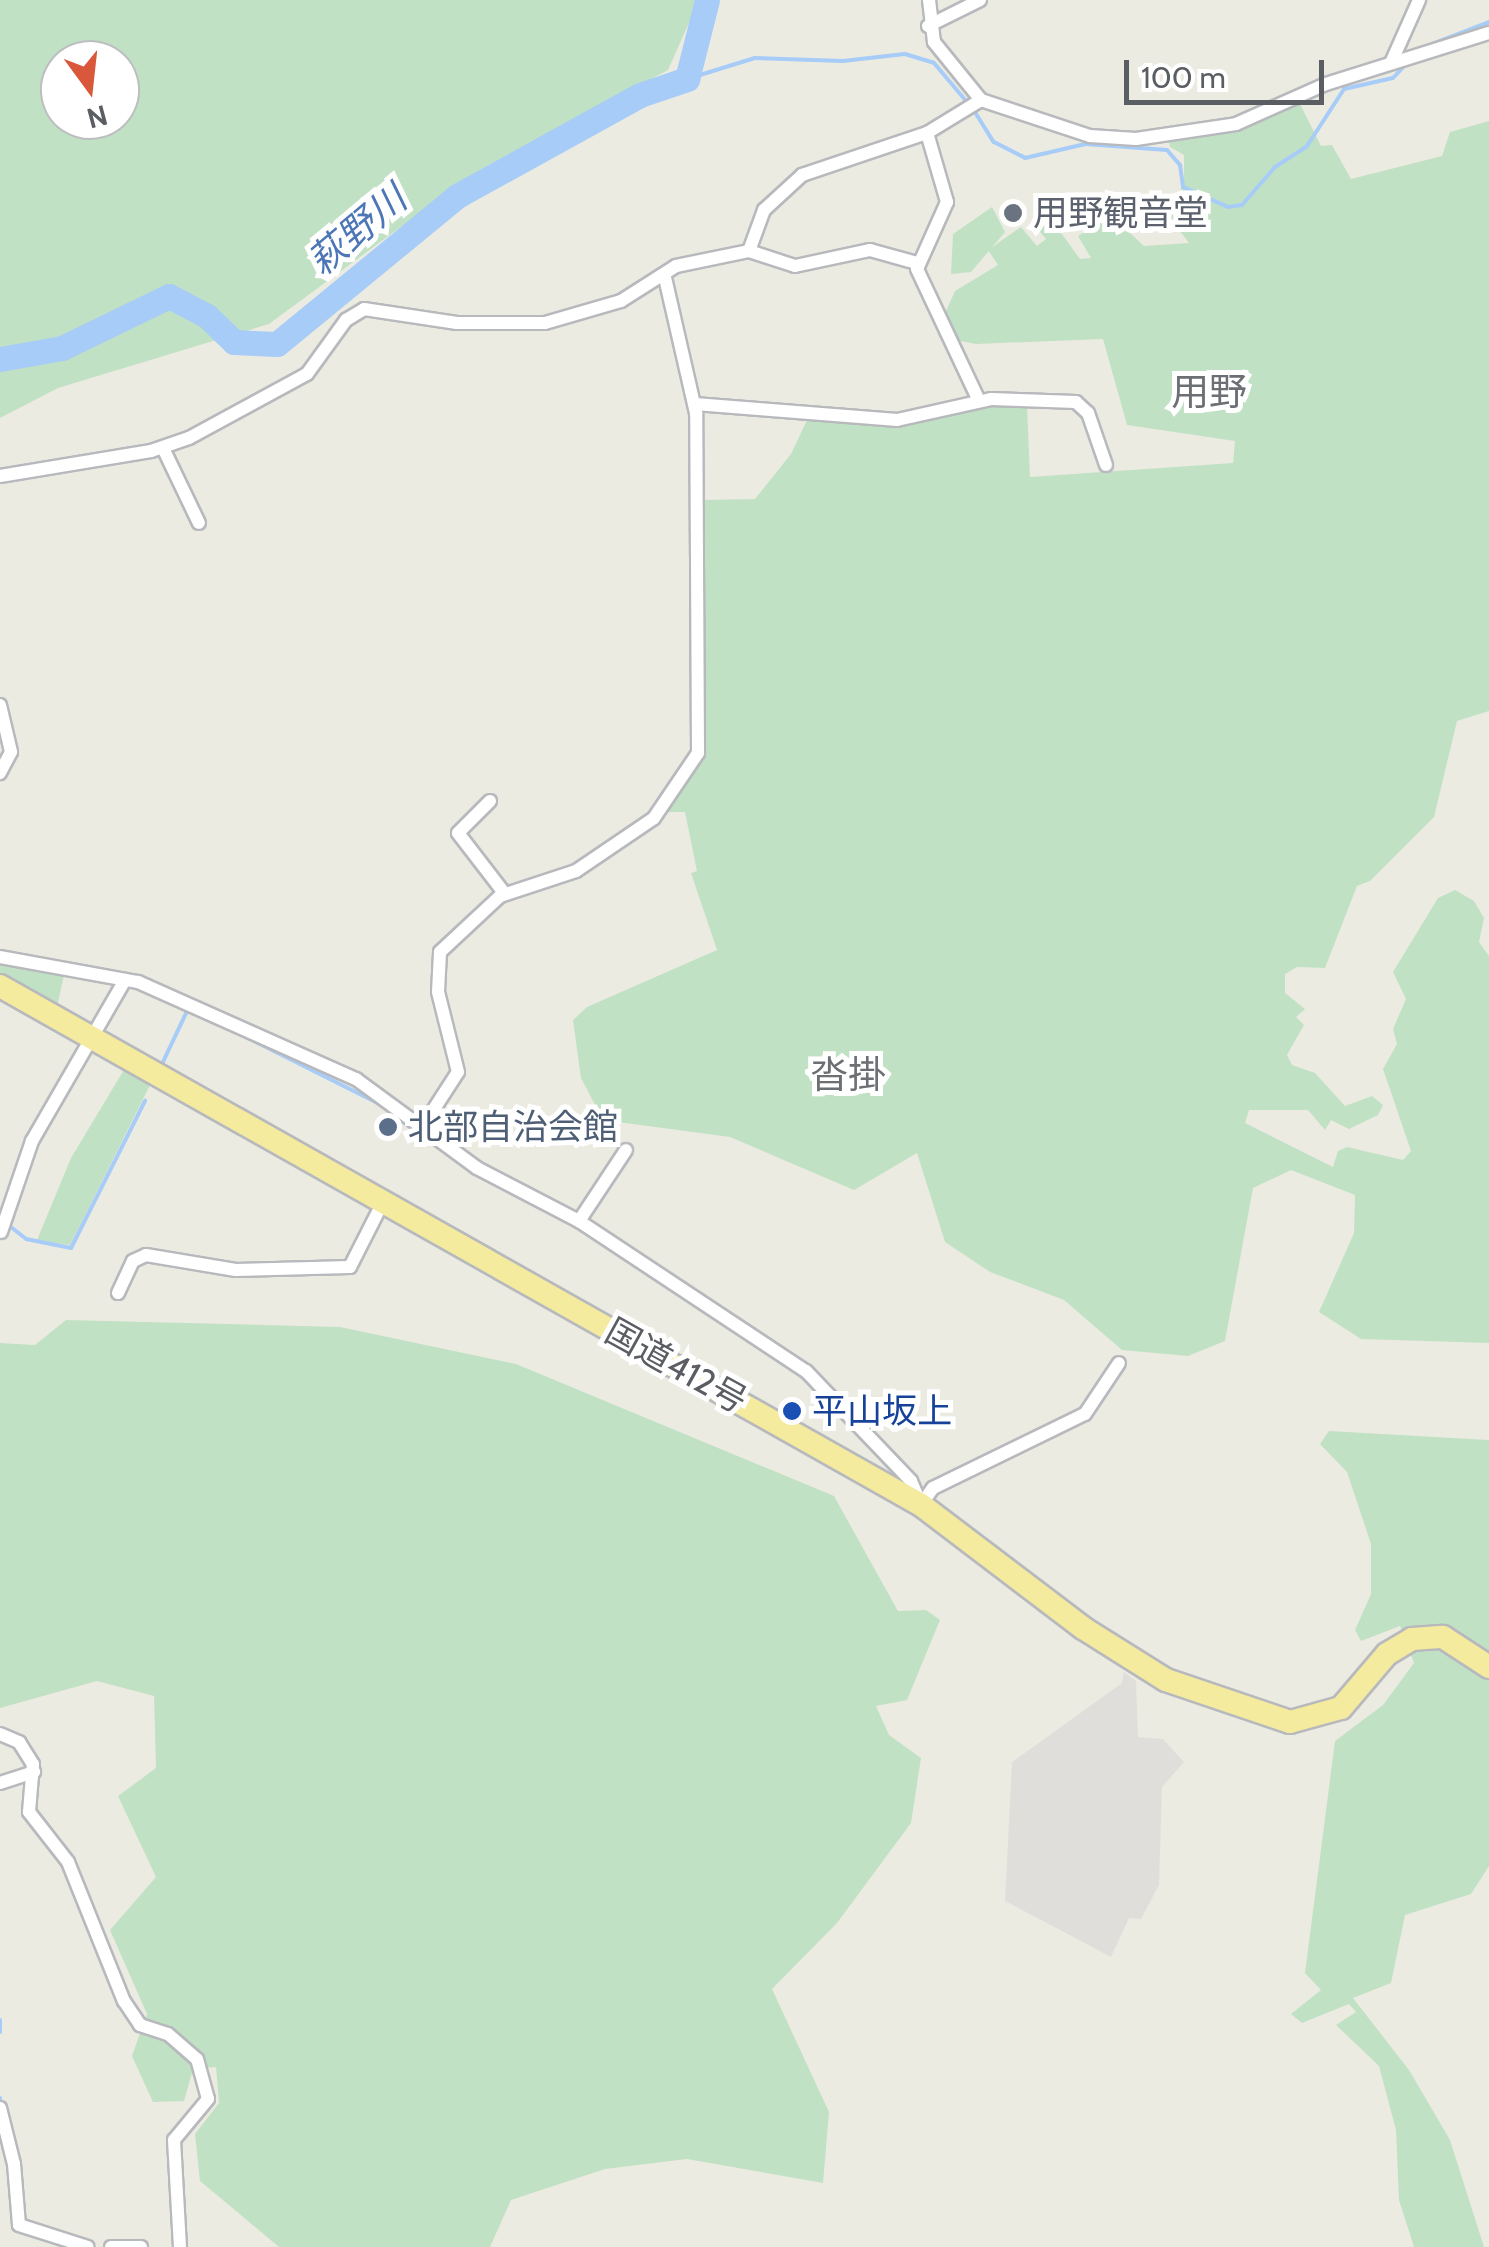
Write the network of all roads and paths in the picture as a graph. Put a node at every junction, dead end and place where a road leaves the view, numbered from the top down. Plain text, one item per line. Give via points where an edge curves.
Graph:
1 (929, 0) edge
2 (980, 0) edge
3 (1419, 0) edge
4 (928, 26) junction
5 (1489, 33) edge
6 (1395, 62) junction
7 (974, 105) junction
8 (927, 133) junction
9 (749, 252) junction
10 (918, 264) junction
11 (665, 278) junction
12 (979, 401) junction
13 (694, 404) junction
14 (163, 448) junction
15 (1106, 466) dead end
16 (0, 476) edge
17 (199, 523) dead end
18 (0, 705) edge
19 (0, 773) edge
20 (490, 801) dead end
21 (505, 894) junction
22 (0, 957) edge
23 (125, 980) junction
24 (0, 986) edge
25 (96, 1040) junction
26 (424, 1126) junction
27 (626, 1150) dead end
28 (383, 1202) junction
29 (580, 1221) junction
30 (3, 1227) edge
31 (118, 1293) dead end
32 (1119, 1363) dead end
33 (921, 1504) junction
34 (1489, 1668) edge
35 (0, 1734) edge
36 (34, 1772) junction
37 (0, 1783) edge
38 (0, 2108) edge
39 (88, 2247) edge
40 (110, 2247) edge
41 (141, 2247) edge
42 (180, 2247) edge

1 - 4 street
2 - 4 street
3 - 6 street
4 - 7 street
5 - 6 street
6 - 7 street via 1236,124 1136,139 1090,136
7 - 8 street
8 - 9 street via 802,175 758,219
8 - 10 street via 947,202
9 - 10 street via 794,266 863,250
9 - 11 street via 686,262
10 - 12 street
11 - 13 street
11 - 14 street via 621,301 545,323 456,323 364,310 346,320 307,374
12 - 13 street via 897,420
12 - 15 street via 1076,402 1088,412
13 - 21 street via 701,741 695,762 654,818 616,847 554,881
14 - 16 street
14 - 17 street
18 - 19 street via 10,752
20 - 21 street via 458,832
21 - 26 street via 438,955 438,992 459,1062 451,1091
22 - 23 street
23 - 25 street
23 - 26 street via 187,1000 314,1058
24 - 25 highway, 国道412号
25 - 28 highway, 国道412号
25 - 30 street via 32,1141
26 - 29 street via 477,1168
27 - 29 street
28 - 31 street via 350,1266 236,1270 141,1255
28 - 33 highway, 国道412号
29 - 33 street via 806,1371 911,1481
32 - 33 street via 1085,1414 933,1488
33 - 34 highway, 国道412号 via 1142,1669 1248,1710 1290,1722 1327,1715 1397,1645 1428,1636 1461,1644
35 - 36 street via 19,1742
36 - 37 street
36 - 42 street via 29,1812 68,1862 124,2001 140,2025 168,2034 197,2059 208,2099 174,2140
38 - 39 street via 19,2225
40 - 41 street

